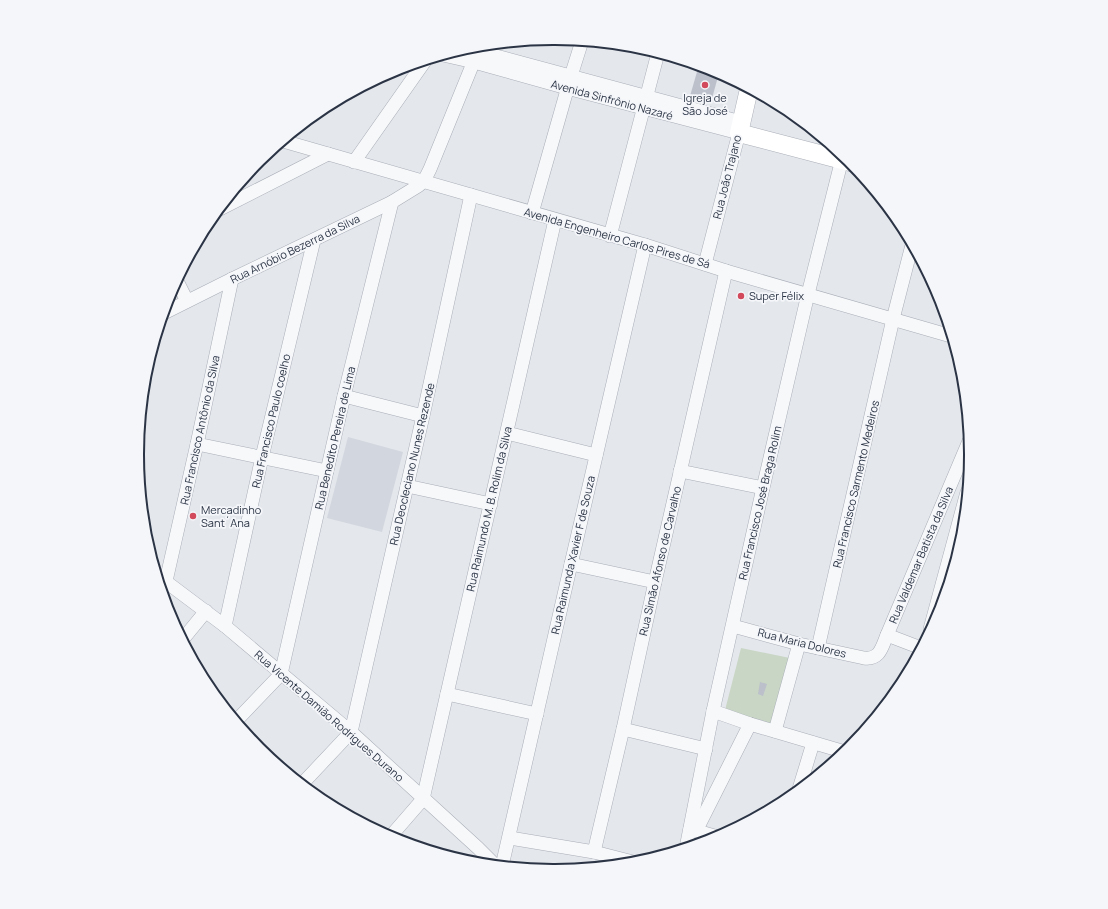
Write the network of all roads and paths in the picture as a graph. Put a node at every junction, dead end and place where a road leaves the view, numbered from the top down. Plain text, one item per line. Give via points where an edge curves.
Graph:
1 (580, 46) edge
2 (472, 54) edge
3 (657, 58) edge
4 (420, 68) edge
5 (569, 82) junction
6 (748, 94) edge
7 (645, 103) junction
8 (740, 127) junction
9 (289, 143) edge
10 (830, 153) edge
11 (328, 154) junction
12 (354, 162) junction
13 (841, 162) edge
14 (424, 181) junction
15 (471, 195) junction
16 (392, 202) junction
17 (230, 204) edge
18 (532, 213) junction
19 (555, 220) junction
20 (610, 236) junction
21 (314, 240) junction
22 (645, 245) junction
23 (910, 252) edge
24 (705, 264) junction
25 (726, 270) junction
26 (232, 279) junction
27 (181, 288) edge
28 (808, 294) junction
29 (188, 301) junction
30 (172, 309) edge
31 (893, 319) junction
32 (946, 334) edge
33 (344, 396) junction
34 (423, 416) junction
35 (506, 433) junction
36 (197, 444) junction
37 (964, 453) edge
38 (596, 455) junction
39 (262, 457) junction
40 (327, 471) junction
41 (680, 471) junction
42 (407, 486) junction
43 (764, 488) junction
44 (492, 504) junction
45 (571, 564) junction
46 (163, 575) edge
47 (164, 580) edge
48 (655, 582) junction
49 (206, 611) junction
50 (225, 626) junction
51 (733, 626) junction
52 (186, 635) edge
53 (887, 635) junction
54 (799, 644) junction
55 (916, 646) edge
56 (818, 648) junction
57 (281, 674) junction
58 (447, 694) junction
59 (713, 711) junction
60 (537, 714) junction
61 (240, 717) edge
62 (750, 724) junction
63 (623, 729) junction
64 (775, 731) junction
65 (351, 732) junction
66 (813, 743) junction
67 (706, 749) junction
68 (837, 750) edge
69 (306, 780) edge
70 (802, 780) edge
71 (423, 799) junction
72 (693, 830) junction
73 (394, 832) edge
74 (708, 834) edge
75 (510, 838) junction
76 (689, 841) edge
77 (594, 852) junction
78 (488, 858) edge
79 (620, 858) edge
80 (504, 860) edge

1 - 5 street
2 - 5 street, Avenida Sinfrônio Nazaré
2 - 14 street
3 - 7 street
4 - 12 street
5 - 7 street, Avenida Sinfrônio Nazaré
5 - 18 street
6 - 8 street, Rua João Trajano
7 - 8 street, Avenida Sinfrônio Nazaré
7 - 20 street
8 - 10 street, Avenida Sinfrônio Nazaré
8 - 24 street, Rua João Trajano
9 - 11 street, Avenida Engenheiro Carlos Pires de Sá
11 - 12 street, Avenida Engenheiro Carlos Pires de Sá
11 - 17 street
12 - 14 street, Avenida Engenheiro Carlos Pires de Sá
13 - 28 street, Rua Francisco José Braga Rolim
14 - 15 street, Avenida Engenheiro Carlos Pires de Sá
14 - 16 street, Rua Arnóbio Bezerra da Silva
15 - 18 street, Avenida Engenheiro Carlos Pires de Sá
15 - 34 street, Rua Deocleciano Nunes Rezende
16 - 21 street, Rua Arnóbio Bezerra da Silva
16 - 33 street, Rua Benedito Pereira de Lima
18 - 19 street, Avenida Engenheiro Carlos Pires de Sá
19 - 20 street, Avenida Engenheiro Carlos Pires de Sá
19 - 35 street, Rua Raimundo M. B. Rolim da Silva
20 - 22 street, Avenida Engenheiro Carlos Pires de Sá
21 - 26 street, Rua Arnóbio Bezerra da Silva
21 - 39 street, Rua Francisco Paulo coelho
22 - 24 street, Avenida Engenheiro Carlos Pires de Sá
22 - 38 street, Rua Raimunda Xavier F de Souza
23 - 31 street, Rua Francisco Sarmento Medeiros
24 - 25 street, Avenida Engenheiro Carlos Pires de Sá
25 - 28 street, Avenida Engenheiro Carlos Pires de Sá
25 - 41 street, Rua Simão Afonso de Carvalho
26 - 29 street, Rua Arnóbio Bezerra da Silva
26 - 36 street, Rua Francisco Antônio da Silva
27 - 29 street
28 - 31 street, Avenida Engenheiro Carlos Pires de Sá
28 - 43 street, Rua Francisco José Braga Rolim
29 - 30 street, Rua Arnóbio Bezerra da Silva
31 - 32 street, Avenida Engenheiro Carlos Pires de Sá
31 - 56 street, Rua Francisco Sarmento Medeiros
33 - 34 street
33 - 40 street, Rua Benedito Pereira de Lima
34 - 42 street, Rua Deocleciano Nunes Rezende
35 - 38 street
35 - 44 street, Rua Raimundo M. B. Rolim da Silva
36 - 39 street
36 - 46 street, Rua Francisco Antônio da Silva
37 - 53 street, Rua Valdemar Batista da Silva
38 - 45 street, Rua Raimunda Xavier F de Souza
39 - 40 street
39 - 50 street, Rua Francisco Paulo coelho
40 - 57 street, Rua Benedito Pereira de Lima
41 - 43 street
41 - 48 street, Rua Simão Afonso de Carvalho
42 - 44 street
42 - 65 street, Rua Deocleciano Nunes Rezende
43 - 51 street, Rua Francisco José Braga Rolim
44 - 58 street, Rua Raimundo M. B. Rolim da Silva
45 - 48 street
45 - 60 street, Rua Raimunda Xavier F de Souza
47 - 49 street, Rua Vicente Damião Rodrigues Durano
48 - 63 street, Rua Simão Afonso de Carvalho
49 - 50 street, Rua Vicente Damião Rodrigues Durano
49 - 52 street
50 - 57 street, Rua Vicente Damião Rodrigues Durano
51 - 54 street, Rua Maria Dolores
51 - 59 street, Rua Francisco José Braga Rolim
53 - 55 street, Rua Valdemar Batista da Silva
53 - 56 street, Rua Maria Dolores via 879,653 872,658
54 - 56 street, Rua Maria Dolores
54 - 64 street
57 - 61 street
57 - 65 street, Rua Vicente Damião Rodrigues Durano
58 - 60 street
58 - 71 street, Rua Raimundo M. B. Rolim da Silva
59 - 62 street
59 - 67 street, Rua Francisco José Braga Rolim
60 - 75 street, Rua Raimunda Xavier F de Souza
62 - 64 street
62 - 72 street
63 - 67 street
63 - 77 street, Rua Simão Afonso de Carvalho
64 - 66 street
65 - 69 street
65 - 71 street, Rua Vicente Damião Rodrigues Durano
66 - 68 street
66 - 70 street
67 - 72 street, Rua Francisco José Braga Rolim
71 - 73 street
71 - 78 street, Rua Vicente Damião Rodrigues Durano
72 - 74 street
72 - 76 street, Rua Francisco José Braga Rolim
75 - 77 street
75 - 80 street, Rua Raimunda Xavier F de Souza
77 - 79 street

